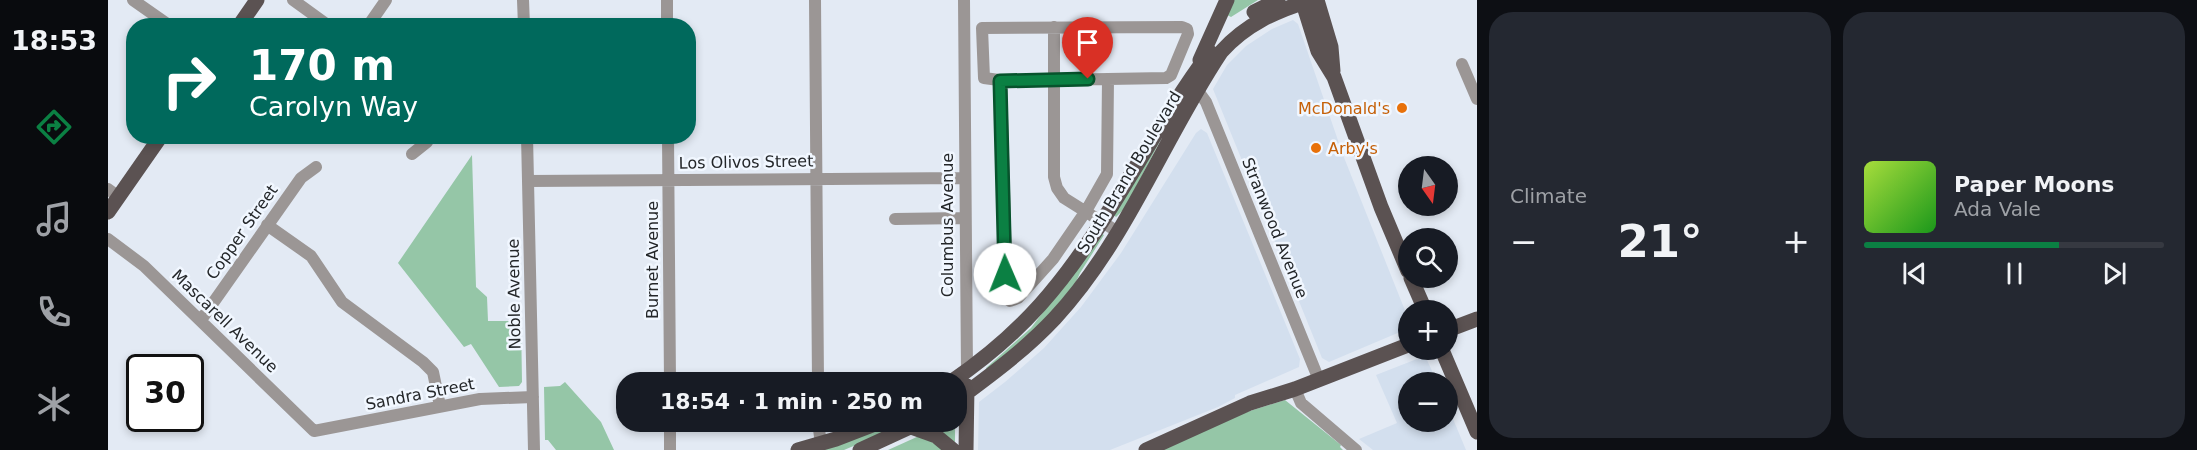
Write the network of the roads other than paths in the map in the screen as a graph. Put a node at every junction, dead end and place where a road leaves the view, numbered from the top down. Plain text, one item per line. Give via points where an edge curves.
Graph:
1 (133, 0) edge
2 (256, 0) edge
3 (292, 0) edge
4 (386, 0) edge
5 (523, 0) edge
6 (667, 0) edge
7 (815, 0) edge
8 (964, 0) edge
9 (1227, 0) edge
10 (1278, 0) edge
11 (1308, 1) edge
12 (159, 18) edge
13 (244, 18) edge
14 (318, 18) edge
15 (374, 18) edge
16 (524, 18) edge
17 (668, 18) edge
18 (1054, 27) junction
19 (1462, 64) dead end
20 (1054, 79) junction
21 (1108, 79) junction
22 (1000, 81) junction
23 (1195, 83) junction
24 (1474, 84) edge
25 (1477, 99) edge
26 (154, 144) edge
27 (424, 144) edge
28 (527, 144) edge
29 (668, 144) edge
30 (412, 154) dead end
31 (316, 168) dead end
32 (817, 178) junction
33 (964, 178) junction
34 (668, 180) junction
35 (528, 181) junction
36 (113, 193) edge
37 (1086, 211) junction
38 (108, 212) edge
39 (964, 218) junction
40 (895, 219) dead end
41 (1102, 221) junction
42 (267, 225) junction
43 (1118, 232) junction
44 (108, 239) edge
45 (1398, 247) edge
46 (1477, 319) edge
47 (201, 320) junction
48 (1458, 326) edge
49 (1398, 349) edge
50 (1446, 360) edge
51 (967, 371) joint
52 (670, 372) edge
53 (818, 372) edge
54 (1319, 380) junction
55 (1295, 389) junction
56 (967, 393) edge
57 (532, 397) junction
58 (440, 406) junction
59 (314, 431) joint
60 (670, 432) edge
61 (819, 432) edge
62 (853, 432) edge
63 (899, 432) edge
64 (929, 432) edge
65 (965, 432) edge
66 (1477, 432) edge
67 (821, 444) junction
68 (534, 450) edge
69 (670, 450) edge
70 (798, 450) edge
71 (860, 450) edge
72 (953, 450) edge
73 (966, 450) edge
74 (1146, 450) edge
75 (1356, 450) edge

1 - 12 street
2 - 13 main road
3 - 14 street
4 - 15 street
5 - 16 street
6 - 17 street
7 - 32 street
8 - 33 street, Columbus Avenue
9 - 23 main road
10 - 23 main road, South Brand Boulevard via 1253,12 1221,38
11 - 23 main road, South Brand Boulevard via 1263,18 1234,38
11 - 45 main road via 1331,47 1334,77
18 - 20 street
18 - 21 street via 1187,29 1171,75
18 - 22 street via 982,28 984,78
19 - 24 street
20 - 21 street
20 - 22 street
20 - 37 street via 1054,177 1064,198
21 - 37 street via 1107,174
22 - 37 street via 1005,296 1010,301 1018,298 1053,259
23 - 41 main road, South Brand Boulevard
23 - 43 main road, South Brand Boulevard
23 - 54 street, Stranwood Avenue
24 - 25 street
26 - 36 main road
27 - 30 street
28 - 35 street, Noble Avenue
29 - 34 street, Burnet Avenue
31 - 42 street, Copper Street via 301,178
32 - 33 street, Los Olivos Street
32 - 34 street, Los Olivos Street
32 - 53 street
33 - 39 street, Columbus Avenue
34 - 35 street, Los Olivos Street
34 - 52 street, Burnet Avenue
35 - 57 street, Noble Avenue
36 - 38 main road
37 - 41 street
39 - 40 street
39 - 51 street, Columbus Avenue
41 - 43 street
41 - 51 main road, South Brand Boulevard via 1040,305
42 - 47 street, Copper Street
42 - 58 street via 311,256 342,302 433,372
43 - 56 main road, South Brand Boulevard via 1056,317 998,371
44 - 47 street, Mascarell Avenue via 144,266
46 - 48 main road
47 - 59 street, Mascarell Avenue
49 - 54 main road
50 - 66 main road
54 - 55 main road
55 - 74 main road via 1250,403
55 - 75 street via 1301,403
57 - 58 street, Sandra Street via 480,399
57 - 68 street, Noble Avenue
58 - 59 street, Sandra Street
60 - 69 street
61 - 67 street
62 - 67 main road
63 - 71 main road
64 - 72 main road
65 - 73 main road, Columbus Avenue
67 - 70 main road

